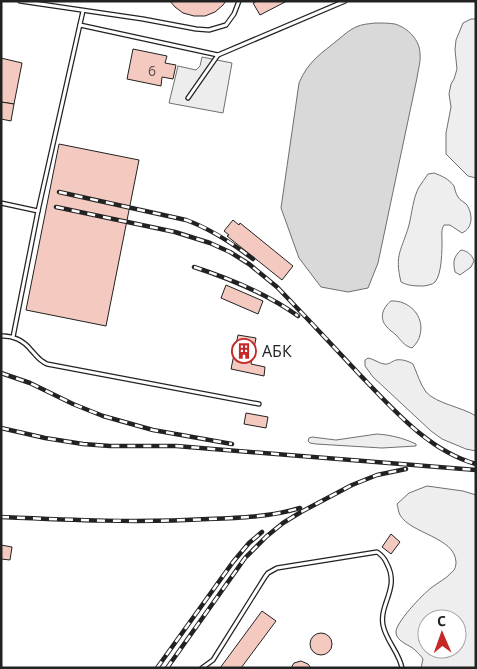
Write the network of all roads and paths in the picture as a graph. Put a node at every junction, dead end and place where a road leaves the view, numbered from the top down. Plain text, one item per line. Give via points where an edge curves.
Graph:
1 (20, 1) edge
2 (240, 1) edge
3 (344, 1) edge
4 (83, 10) junction
5 (80, 25) junction
6 (218, 55) junction
7 (188, 98) dead end
8 (1, 203) edge
9 (38, 210) junction
10 (1, 336) edge
11 (13, 336) junction
12 (259, 404) dead end
13 (202, 668) edge
14 (402, 668) edge

1 - 4 lane
2 - 4 lane via 226,24 209,30
3 - 6 lane
4 - 5 lane
5 - 6 lane
5 - 9 lane
6 - 7 lane
8 - 9 lane
9 - 11 lane
10 - 11 lane
11 - 12 lane via 47,364
13 - 14 lane via 213,660 272,570 377,552 390,568 392,584 382,616 383,625

